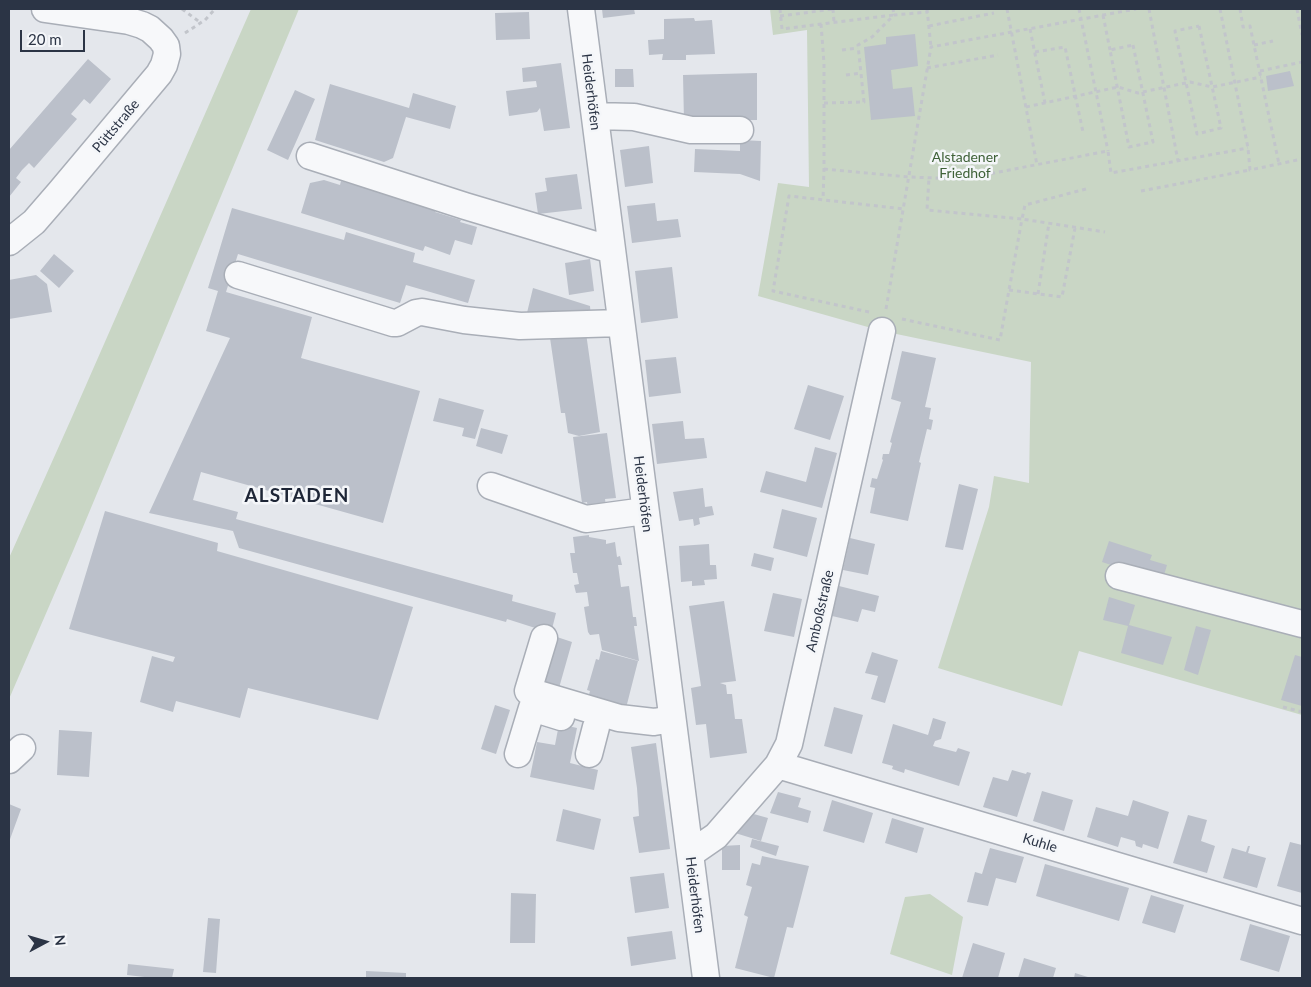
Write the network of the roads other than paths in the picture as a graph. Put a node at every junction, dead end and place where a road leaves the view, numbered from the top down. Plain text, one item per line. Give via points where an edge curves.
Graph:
1 (45, 9) edge
2 (581, 9) edge
3 (594, 116) junction
4 (740, 130) dead end
5 (310, 156) dead end
6 (9, 242) edge
7 (612, 250) junction
8 (238, 275) dead end
9 (621, 324) junction
10 (883, 324) road end
11 (490, 486) dead end
12 (645, 511) junction
13 (1119, 576) dead end
14 (1302, 624) edge
15 (544, 638) dead end
16 (673, 726) junction
17 (596, 727) junction
18 (518, 754) dead end
19 (589, 754) dead end
20 (778, 765) junction
21 (690, 854) junction
22 (1302, 921) edge
23 (706, 978) edge

1 - 6 street, Püttstraße via 137,24 150,29 166,46 167,54 159,74 34,222
2 - 3 street, Heiderhöfen
3 - 4 street via 634,117 690,130
3 - 7 street, Heiderhöfen
5 - 7 street
7 - 9 street, Heiderhöfen
8 - 9 street via 393,323 422,312 520,326
9 - 12 street, Heiderhöfen
10 - 20 street, Amboßstraße via 869,360 794,724 787,749
11 - 12 street via 586,519
12 - 16 street, Heiderhöfen
13 - 14 street
15 - 16 street via 528,691 619,718
16 - 17 street via 645,737 624,736
16 - 21 street, Heiderhöfen
17 - 18 street via 532,708
17 - 19 street
20 - 21 street, Amboßstraße via 716,836
20 - 22 street, Kuhle
21 - 23 street, Heiderhöfen

